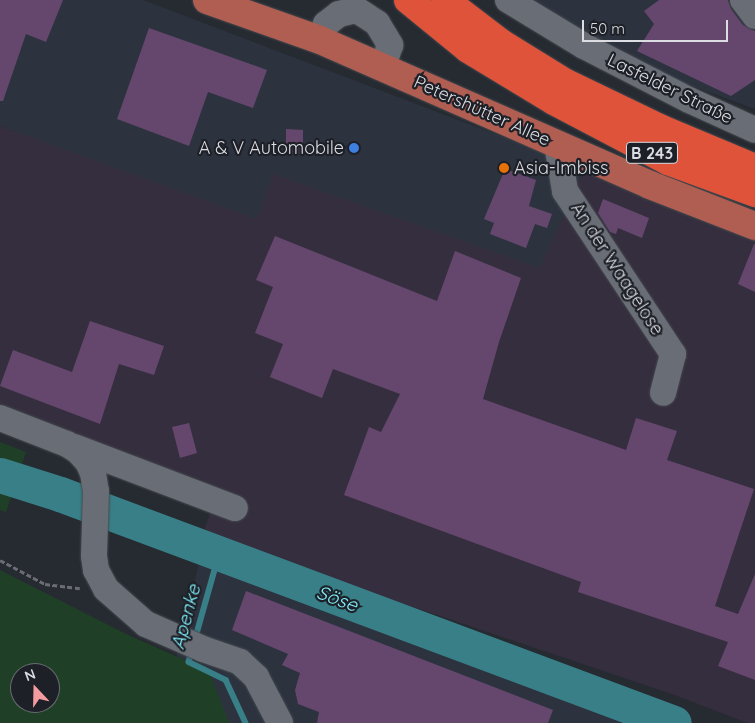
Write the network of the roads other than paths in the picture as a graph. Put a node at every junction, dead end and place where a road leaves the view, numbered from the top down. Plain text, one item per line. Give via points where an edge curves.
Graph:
1 (206, 0) edge
2 (408, 0) edge
3 (445, 0) edge
4 (508, 0) edge
5 (743, 0) edge
6 (755, 16) edge
7 (320, 40) junction
8 (383, 68) junction
9 (560, 92) junction
10 (755, 130) edge
11 (557, 144) junction
12 (755, 168) edge
13 (755, 193) edge
14 (755, 226) edge
15 (663, 393) dead end
16 (0, 418) edge
17 (67, 444) junction
18 (235, 508) dead end
19 (280, 723) edge

1 - 7 main road, Petershütter Allee
2 - 9 highway, B 243 via 468,49
3 - 9 highway, B 243
4 - 10 street, Lasfelder Straße via 584,46
5 - 6 street
7 - 8 main road, Petershütter Allee
7 - 8 street via 326,24 339,14 357,10 377,23 390,45
8 - 11 main road, Petershütter Allee
9 - 12 highway, B 243 via 662,129
9 - 13 highway, B 243 via 668,161
11 - 14 main road, Petershütter Allee
11 - 15 street, An der Waagelose via 565,191 673,354
16 - 17 street
17 - 18 street
17 - 19 street via 88,462 93,473 96,491 94,556 96,570 106,589 146,624 240,662 256,677

